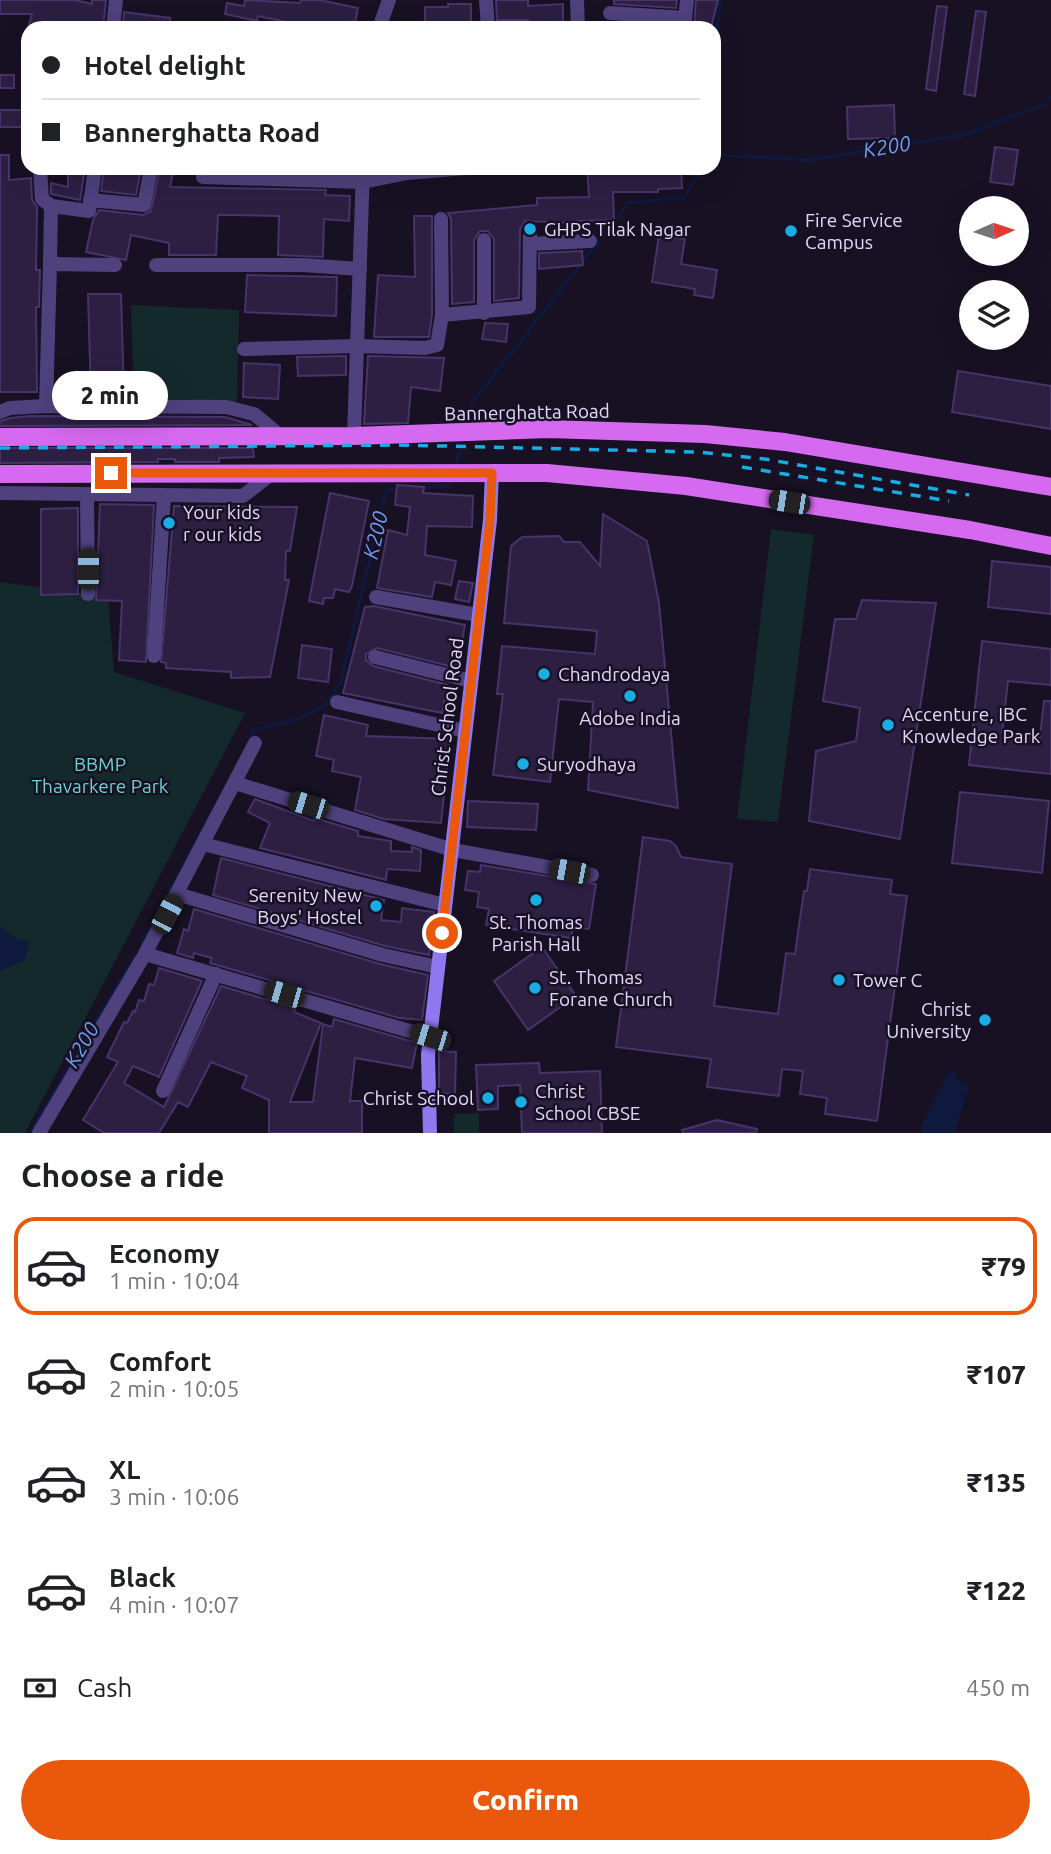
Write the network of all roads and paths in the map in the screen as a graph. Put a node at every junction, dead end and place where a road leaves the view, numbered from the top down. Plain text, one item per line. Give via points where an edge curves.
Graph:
1 (116, 0) edge
2 (389, 0) edge
3 (486, 0) edge
4 (578, 0) edge
5 (687, 0) edge
6 (610, 13) dead end
7 (114, 21) edge
8 (382, 21) edge
9 (488, 21) edge
10 (578, 21) edge
11 (669, 21) edge
12 (684, 21) edge
13 (40, 175) edge
14 (94, 175) edge
15 (150, 175) edge
16 (363, 175) edge
17 (203, 177) dead end
18 (90, 200) junction
19 (51, 206) junction
20 (441, 219) dead end
21 (530, 229) dead end
22 (484, 240) dead end
23 (590, 241) dead end
24 (530, 244) junction
25 (50, 264) junction
26 (115, 265) dead end
27 (156, 265) dead end
28 (360, 269) junction
29 (484, 313) junction
30 (442, 314) junction
31 (358, 345) junction
32 (244, 349) dead end
33 (46, 406) junction
34 (0, 412) edge
35 (278, 434) junction
36 (354, 436) junction
37 (0, 437) edge
38 (275, 471) junction
39 (492, 473) junction
40 (0, 474) edge
41 (1051, 486) edge
42 (0, 493) edge
43 (88, 496) junction
44 (164, 496) junction
45 (1051, 546) edge
46 (88, 594) dead end
47 (376, 597) dead end
48 (478, 615) junction
49 (154, 656) dead end
50 (375, 657) dead end
51 (471, 681) junction
52 (337, 702) dead end
53 (465, 731) junction
54 (255, 743) dead end
55 (235, 783) junction
56 (203, 844) junction
57 (453, 850) junction
58 (592, 876) dead end
59 (177, 894) junction
60 (445, 905) junction
61 (145, 954) junction
62 (438, 967) junction
63 (216, 974) junction
64 (430, 1037) junction
65 (163, 1091) dead end
66 (39, 1133) edge
67 (430, 1133) edge

1 - 7 street
2 - 8 street
3 - 9 street
4 - 10 street
5 - 12 street
6 - 11 street
13 - 19 street via 42,199
14 - 18 street
15 - 18 street via 141,206
16 - 17 street
16 - 28 street
18 - 19 street via 87,213
19 - 25 street
20 - 30 street
21 - 24 street
22 - 29 street
23 - 24 street
24 - 29 street via 531,304
25 - 26 street
25 - 33 street
27 - 28 street
28 - 31 street
29 - 30 street
30 - 31 street via 433,348
31 - 32 street
31 - 36 street
33 - 34 street
33 - 35 street via 226,407 254,414
35 - 36 main road, Bannerghatta Road
35 - 37 main road, Bannerghatta Road
36 - 41 main road, Bannerghatta Road via 548,429 705,434 785,442
38 - 39 main road
38 - 40 main road
38 - 44 street via 243,496
39 - 45 main road via 547,473 686,486
39 - 48 street, Christ School Road
42 - 43 street
43 - 44 street
43 - 46 street
44 - 49 street
47 - 48 street
48 - 51 street, Christ School Road
50 - 51 street
51 - 53 street, Christ School Road
52 - 53 street
53 - 57 street, Christ School Road
54 - 55 street
55 - 56 street
55 - 57 street
56 - 59 street
56 - 60 street
57 - 58 street
57 - 60 street, Christ School Road
59 - 61 street
59 - 62 street
60 - 62 street, Christ School Road
61 - 63 street
61 - 66 street
62 - 64 street, Christ School Road
63 - 64 street
63 - 65 street
64 - 67 street, Christ School Road

